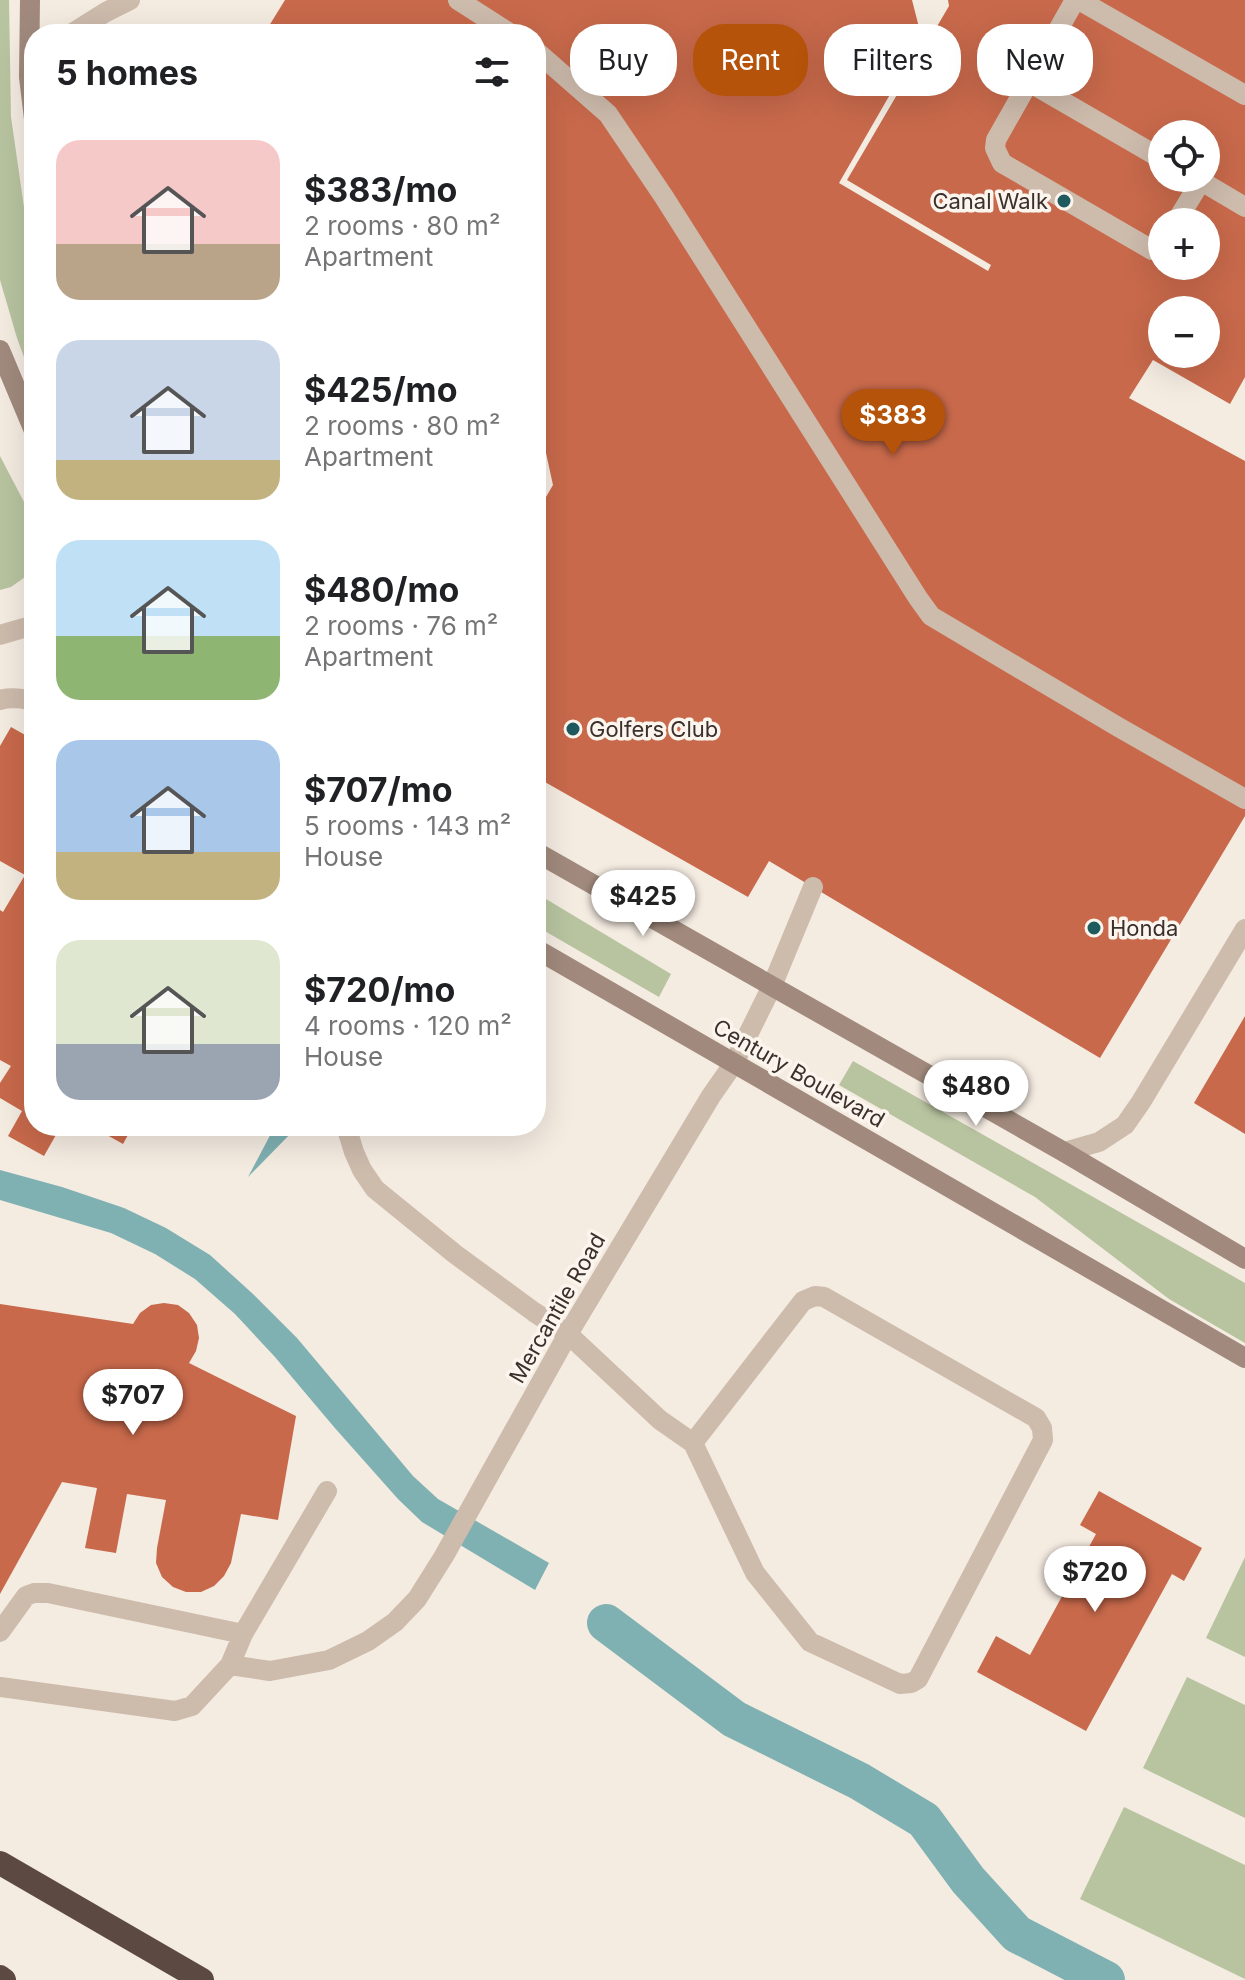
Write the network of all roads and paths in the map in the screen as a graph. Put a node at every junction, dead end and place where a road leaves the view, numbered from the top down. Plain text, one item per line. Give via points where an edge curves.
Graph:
1 (30, 0) edge
2 (130, 0) edge
3 (458, 0) edge
4 (1077, 0) edge
5 (31, 24) edge
6 (87, 24) edge
7 (495, 24) edge
8 (1063, 24) edge
9 (546, 60) edge
10 (1245, 95) edge
11 (1021, 96) edge
12 (1053, 96) edge
13 (1148, 151) edge
14 (1219, 192) edge
15 (1245, 207) edge
16 (1148, 248) edge
17 (0, 350) edge
18 (24, 407) edge
19 (24, 628) edge
20 (0, 635) edge
21 (0, 700) edge
22 (24, 700) edge
23 (1245, 799) edge
24 (546, 858) edge
25 (813, 887) dead end
26 (1245, 929) edge
27 (546, 955) edge
28 (772, 986) junction
29 (734, 1063) junction
30 (350, 1136) edge
31 (1064, 1152) junction
32 (1245, 1259) edge
33 (568, 1334) junction
34 (1245, 1358) edge
35 (693, 1443) junction
36 (327, 1491) dead end
37 (3, 1623) edge
38 (243, 1634) junction
39 (230, 1665) junction
40 (0, 1687) edge
41 (0, 1863) edge
42 (202, 1980) edge

1 - 5 main road
2 - 6 lane
3 - 7 lane
4 - 8 lane
4 - 10 lane
9 - 23 lane via 608,114 931,616
11 - 16 lane via 996,140 1002,163
12 - 13 lane
14 - 15 lane
17 - 18 main road
19 - 20 lane
21 - 22 lane
24 - 28 main road
25 - 28 lane, Mercantile Road
26 - 31 lane via 1125,1125 1099,1142
27 - 29 main road, Century Boulevard
28 - 29 lane, Mercantile Road
28 - 31 main road
29 - 33 lane, Mercantile Road
29 - 34 main road, Century Boulevard
30 - 33 lane via 375,1189
31 - 32 main road
33 - 35 lane via 660,1420
33 - 39 lane, Mercantile Road via 444,1556 395,1622 329,1660 270,1671
35 - 35 lane via 755,1573 810,1642 900,1684 918,1679 1044,1434 1036,1418 815,1296 803,1301
36 - 38 lane
37 - 38 lane via 28,1594 48,1593
38 - 39 lane
39 - 40 lane via 192,1706 175,1711
41 - 42 highway

